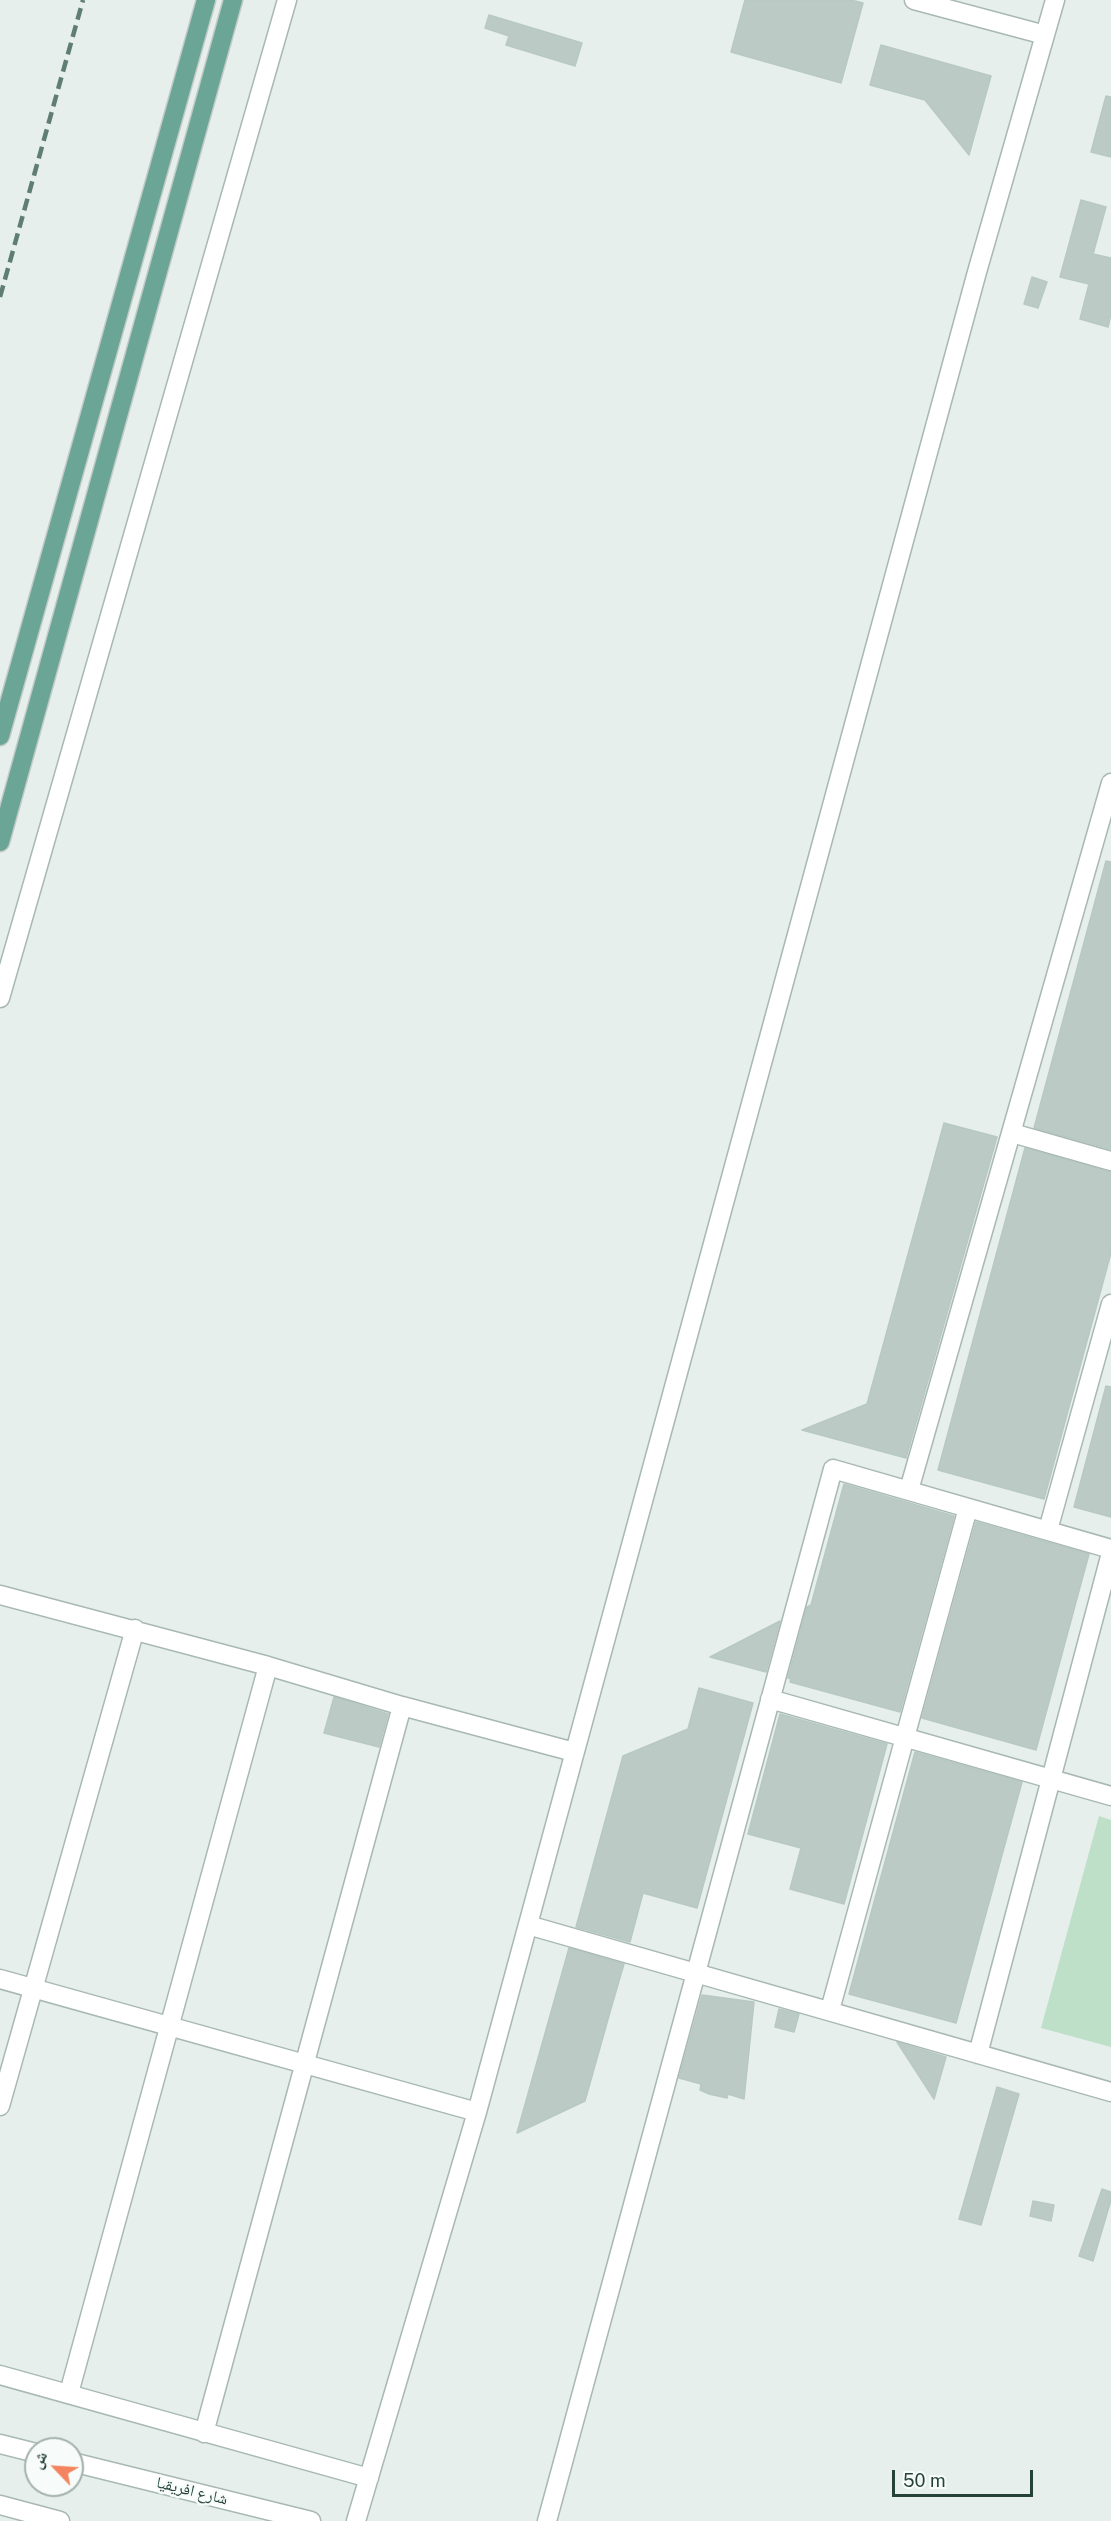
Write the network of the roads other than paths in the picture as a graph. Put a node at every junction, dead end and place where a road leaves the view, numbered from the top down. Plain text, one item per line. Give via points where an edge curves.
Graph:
1 (206, 0) edge
2 (233, 0) edge
3 (287, 0) edge
4 (914, 0) edge
5 (1055, 0) edge
6 (1045, 35) junction
7 (0, 736) edge
8 (1111, 783) edge
9 (0, 842) edge
10 (0, 998) edge
11 (1012, 1133) junction
12 (1111, 1161) edge
13 (1111, 1304) edge
14 (909, 1490) junction
15 (968, 1508) junction
16 (1048, 1530) junction
17 (1111, 1551) edge
18 (0, 1595) edge
19 (135, 1629) junction
20 (268, 1666) junction
21 (770, 1699) junction
22 (402, 1706) junction
23 (906, 1736) junction
24 (574, 1752) junction
25 (1053, 1778) junction
26 (1111, 1796) edge
27 (528, 1925) junction
28 (695, 1971) junction
29 (0, 1979) edge
30 (34, 1988) junction
31 (830, 2010) junction
32 (170, 2025) junction
33 (978, 2054) junction
34 (306, 2066) junction
35 (1111, 2092) edge
36 (0, 2106) edge
37 (477, 2112) junction
38 (0, 2375) edge
39 (69, 2393) junction
40 (204, 2433) junction
41 (0, 2444) edge
42 (24, 2450) edge
43 (84, 2465) edge
44 (369, 2478) junction
45 (4, 2511) edge
46 (60, 2521) edge
47 (311, 2521) edge
48 (356, 2521) edge
49 (547, 2521) edge

1 - 7 main road
2 - 9 main road
3 - 10 street
4 - 6 street
5 - 6 street
6 - 24 street
8 - 11 street
11 - 12 street
11 - 14 street
13 - 16 street
14 - 15 street
14 - 21 street via 833,1469
15 - 16 street
15 - 23 street
16 - 17 street
17 - 25 street
18 - 19 street
19 - 20 street
19 - 30 street
20 - 22 street
20 - 32 street
21 - 23 street
21 - 28 street
22 - 24 street
22 - 34 street
23 - 25 street
23 - 31 street
24 - 27 street
25 - 26 street
25 - 33 street
27 - 28 street
27 - 37 street
28 - 31 street
28 - 49 street
29 - 30 street
30 - 32 street
30 - 36 street
31 - 33 street
32 - 34 street
32 - 39 street
33 - 35 street
34 - 37 street
34 - 40 street
37 - 44 street
38 - 39 street
39 - 40 street
40 - 44 street
41 - 42 street
43 - 47 street, شارع افريقيا
44 - 48 street
45 - 46 street

